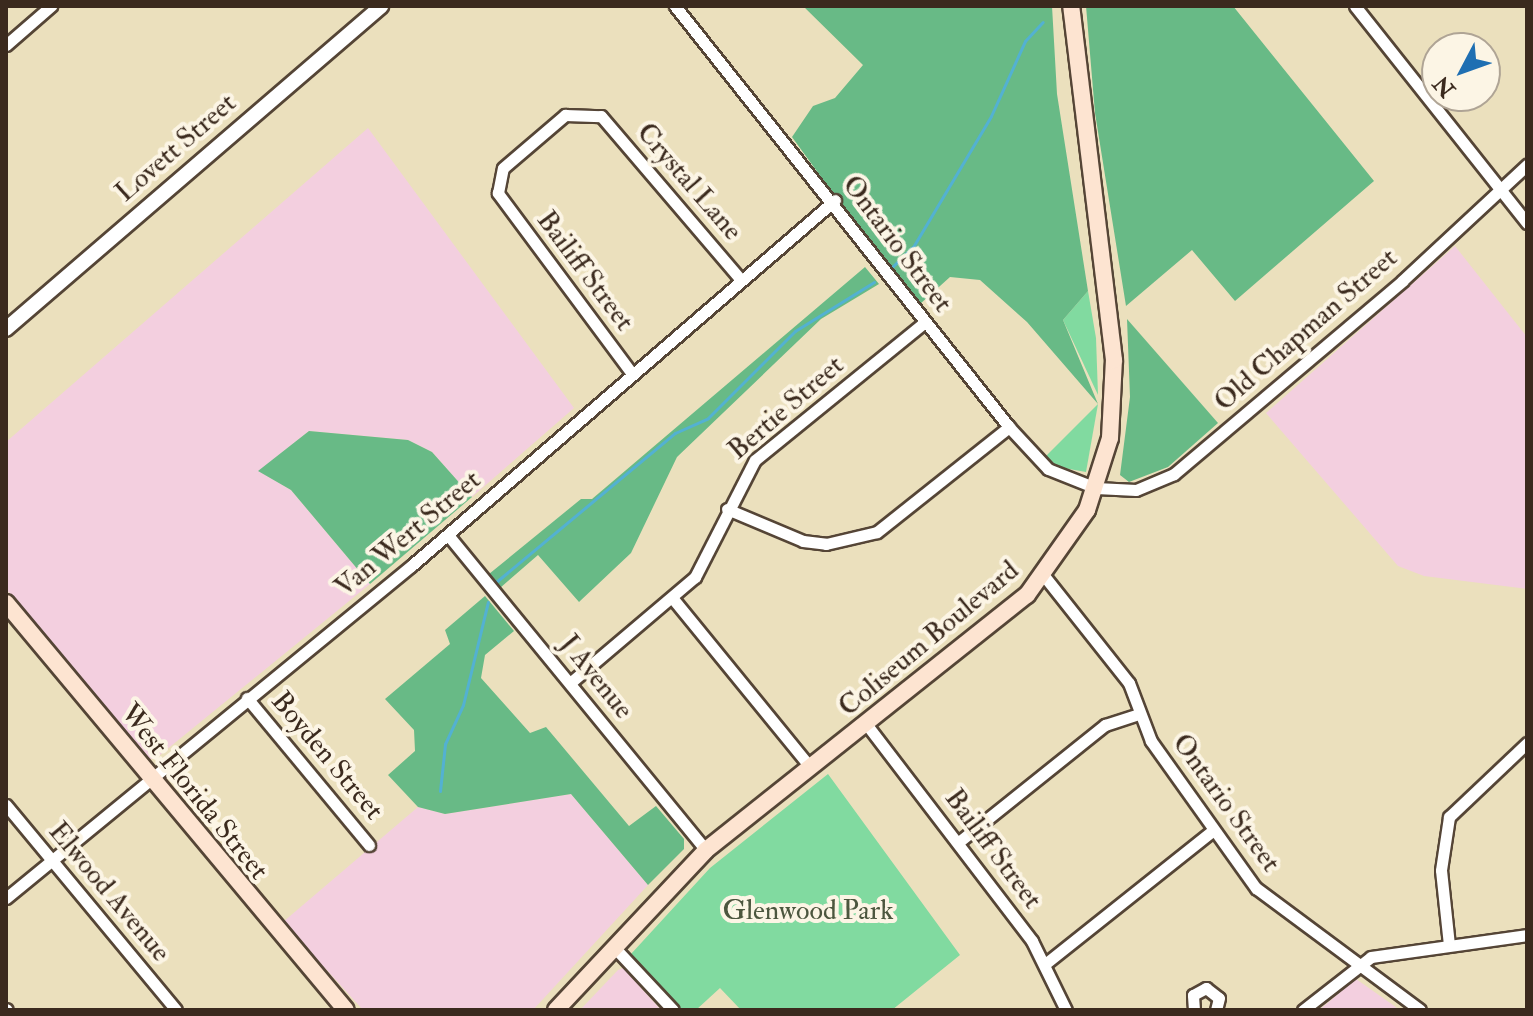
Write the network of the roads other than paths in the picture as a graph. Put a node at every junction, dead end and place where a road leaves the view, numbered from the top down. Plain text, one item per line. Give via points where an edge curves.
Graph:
1 (51, 6) edge
2 (381, 6) edge
3 (675, 6) edge
4 (1071, 6) edge
5 (1355, 6) edge
6 (6, 45) edge
7 (601, 116) joint
8 (1527, 165) edge
9 (1499, 188) junction
10 (835, 200) junction
11 (1527, 223) edge
12 (740, 279) junction
13 (925, 322) junction
14 (6, 329) edge
15 (630, 371) junction
16 (1009, 427) junction
17 (1096, 488) junction
18 (727, 509) junction
19 (448, 535) junction
20 (1045, 577) junction
21 (674, 600) junction
22 (6, 603) edge
23 (570, 683) junction
24 (247, 698) junction
25 (1139, 714) junction
26 (867, 725) junction
27 (1527, 743) edge
28 (810, 767) junction
29 (149, 778) junction
30 (6, 805) edge
31 (1212, 831) junction
32 (960, 841) junction
33 (369, 845) dead end
34 (706, 850) junction
35 (53, 861) junction
36 (6, 898) edge
37 (1527, 935) edge
38 (1449, 945) junction
39 (614, 947) junction
40 (1045, 964) junction
41 (1358, 964) junction
42 (176, 1010) edge
43 (346, 1010) edge
44 (556, 1010) edge
45 (673, 1010) edge
46 (1066, 1010) edge
47 (1194, 1010) edge
48 (1216, 1010) edge
49 (1303, 1010) edge
50 (1420, 1010) edge

1 - 6 street
2 - 14 street, Lovett Street
3 - 10 street, Ontario Street
4 - 17 main road, Coliseum Boulevard via 1114,360 1110,438
5 - 9 street
7 - 12 street, Crystal Lane
7 - 15 street, Bailiff Street via 565,115 503,168 501,200
8 - 9 street, Old Chapman Street
9 - 11 street
9 - 17 street, Old Chapman Street via 1402,281 1174,474 1136,490
10 - 12 street, Van Wert Street
10 - 13 street, Ontario Street
12 - 15 street, Van Wert Street
13 - 16 street, Ontario Street
13 - 18 street, Bertie Street via 755,460
15 - 19 street, Van Wert Street
16 - 17 street, Ontario Street via 1048,469
16 - 18 street via 877,532 826,544 803,541
17 - 20 main road, Coliseum Boulevard
18 - 21 street, Bertie Street via 695,577
19 - 23 street, J Avenue
19 - 24 street, Van Wert Street
20 - 25 street, Ontario Street via 1129,683
20 - 26 main road, Coliseum Boulevard
21 - 23 street, Bertie Street
21 - 28 street
22 - 29 main road, West Florida Street
23 - 34 street, J Avenue
24 - 29 street, Van Wert Street
24 - 33 street, Boyden Street
25 - 31 street, Ontario Street
25 - 32 street via 1105,725
26 - 28 main road, Coliseum Boulevard
26 - 32 street, Bailiff Street
27 - 38 street via 1449,817 1441,870
28 - 34 main road, Coliseum Boulevard
29 - 35 street, Van Wert Street
29 - 43 main road, West Florida Street
30 - 35 street, Elwood Avenue
31 - 40 street
31 - 41 street, Ontario Street via 1268,901
32 - 40 street, Bailiff Street
34 - 39 main road, Coliseum Boulevard
35 - 36 street, Van Wert Street
35 - 42 street, Elwood Avenue
37 - 38 street
38 - 41 street
39 - 44 main road, Coliseum Boulevard
39 - 45 street
40 - 46 street, Bailiff Street
41 - 49 street
41 - 50 street, Ontario Street
47 - 48 street via 1193,995 1206,988 1219,998

